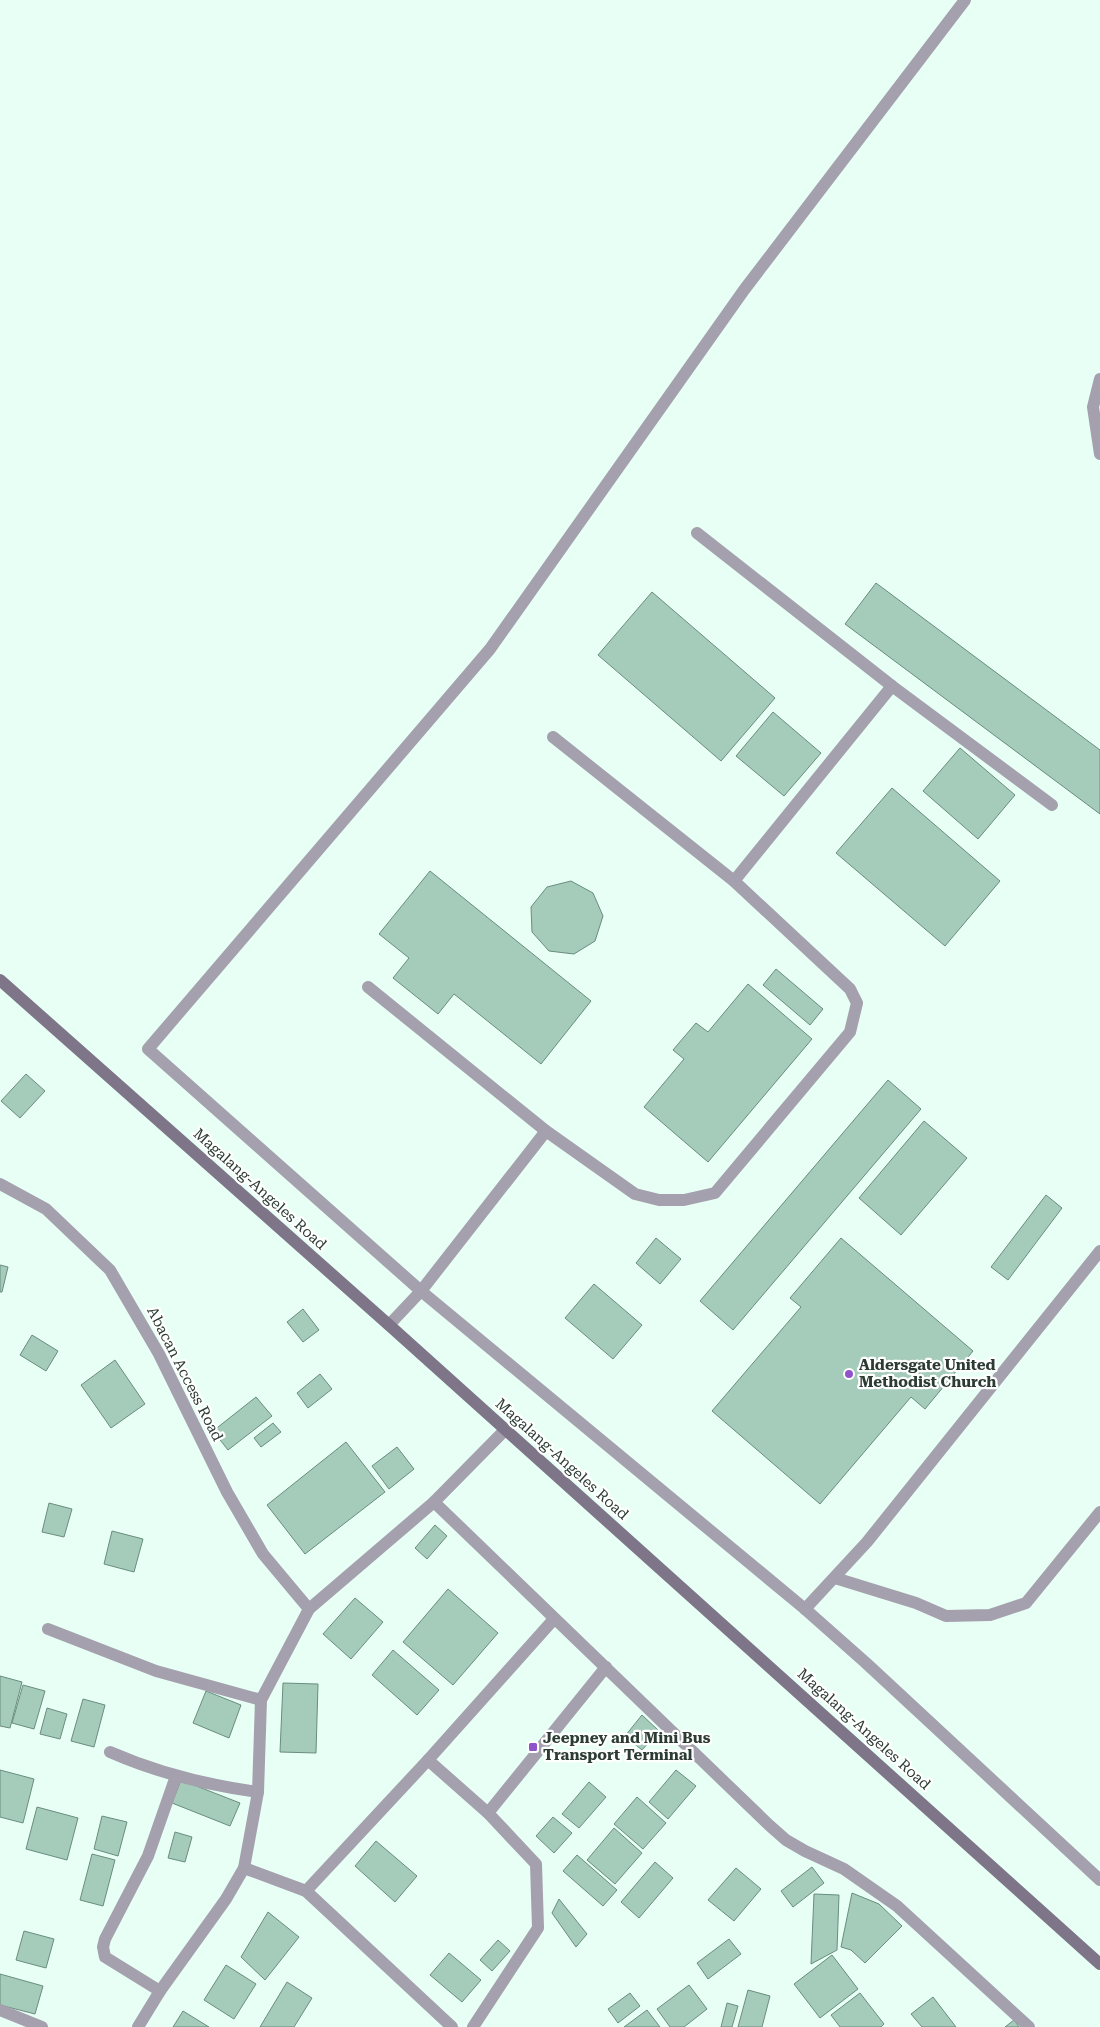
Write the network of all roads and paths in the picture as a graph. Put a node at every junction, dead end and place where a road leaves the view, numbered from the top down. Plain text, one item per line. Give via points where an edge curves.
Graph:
1 (965, 0) edge
2 (1100, 379) edge
3 (1100, 454) edge
4 (697, 533) dead end
5 (892, 686) junction
6 (553, 737) dead end
7 (1052, 805) dead end
8 (734, 881) junction
9 (0, 980) edge
10 (368, 986) dead end
11 (546, 1131) junction
12 (0, 1184) edge
13 (1100, 1251) edge
14 (421, 1291) junction
15 (389, 1326) junction
16 (505, 1430) junction
17 (434, 1502) junction
18 (1100, 1512) edge
19 (835, 1578) junction
20 (309, 1609) junction
21 (805, 1610) junction
22 (554, 1619) junction
23 (48, 1629) dead end
24 (606, 1667) junction
25 (261, 1700) junction
26 (110, 1752) dead end
27 (428, 1760) junction
28 (176, 1776) junction
29 (258, 1792) junction
30 (488, 1813) junction
31 (244, 1868) junction
32 (1100, 1880) edge
33 (306, 1891) junction
34 (1100, 1964) edge
35 (160, 1991) junction
36 (0, 2010) edge
37 (42, 2027) edge
38 (138, 2027) edge
39 (452, 2027) edge
40 (473, 2027) edge
41 (1029, 2027) edge

1 - 14 street via 744,290 490,649 148,1050
2 - 3 street via 1093,407
4 - 5 street
5 - 7 street
5 - 8 street
6 - 8 street
8 - 11 street via 850,989 857,1003 850,1032 714,1194 684,1200 659,1200 635,1194
9 - 15 main road, Magalang-Angeles Road
10 - 11 street
11 - 14 street
12 - 20 street, Abacan Access Road via 46,1209 110,1270 159,1354 227,1492 263,1554
13 - 19 street
14 - 15 street
14 - 21 street
15 - 16 main road, Magalang-Angeles Road
16 - 17 street
16 - 34 main road, Magalang-Angeles Road
17 - 20 street
17 - 22 street
18 - 19 street via 1026,1603 990,1615 946,1616 916,1603
19 - 21 street
20 - 25 street
21 - 32 street
22 - 24 street
22 - 27 street
23 - 25 street via 156,1671
24 - 30 street
24 - 41 street via 786,1840 844,1869 897,1906
25 - 29 street
26 - 28 street
27 - 30 street
27 - 33 street
28 - 29 street via 214,1786
28 - 35 street via 148,1856 103,1947 105,1957
29 - 31 street
30 - 40 street via 536,1864 538,1928
31 - 33 street
31 - 35 street via 226,1899
33 - 39 street
35 - 38 street
36 - 37 street

